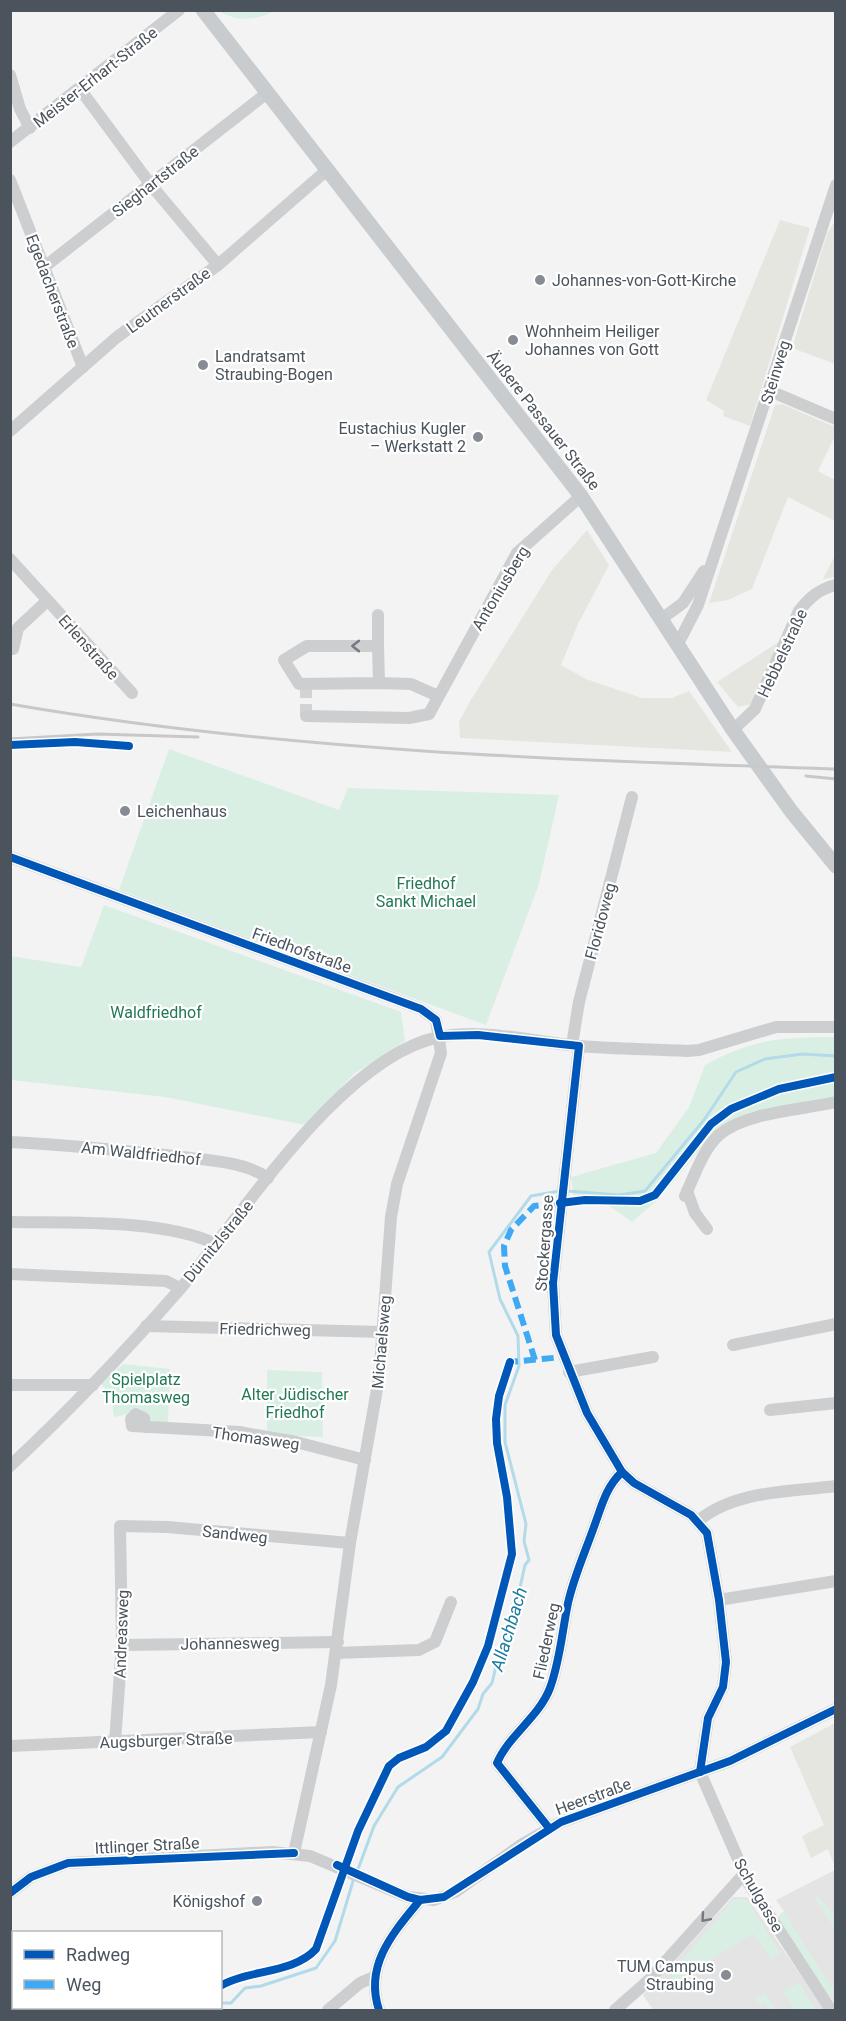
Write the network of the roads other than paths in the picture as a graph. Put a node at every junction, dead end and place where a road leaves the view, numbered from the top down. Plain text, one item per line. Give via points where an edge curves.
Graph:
1 (179, 10) edge
2 (203, 10) edge
3 (10, 75) edge
4 (80, 89) junction
5 (267, 93) junction
6 (30, 128) junction
7 (10, 142) edge
8 (327, 170) junction
9 (10, 180) edge
10 (151, 185) junction
11 (836, 185) edge
12 (218, 265) junction
13 (43, 268) junction
14 (83, 367) junction
15 (770, 391) junction
16 (836, 419) edge
17 (10, 431) edge
18 (581, 496) junction
19 (712, 558) junction
20 (10, 559) edge
21 (836, 585) edge
22 (47, 601) junction
23 (378, 615) dead end
24 (660, 620) junction
25 (675, 642) junction
26 (378, 646) junction
27 (13, 649) dead end
28 (379, 683) junction
29 (132, 693) dead end
30 (438, 696) junction
31 (306, 716) dead end
32 (733, 729) junction
33 (632, 797) dead end
34 (10, 857) edge
35 (836, 866) edge
36 (836, 1027) edge
37 (440, 1036) junction
38 (575, 1046) junction
39 (836, 1102) edge
40 (10, 1142) edge
41 (268, 1178) junction
42 (10, 1222) edge
43 (706, 1229) dead end
44 (216, 1244) junction
45 (10, 1274) edge
46 (180, 1288) junction
47 (836, 1324) edge
48 (146, 1326) junction
49 (383, 1332) junction
50 (733, 1345) dead end
51 (653, 1357) dead end
52 (569, 1372) junction
53 (10, 1384) edge
54 (93, 1385) junction
55 (836, 1403) edge
56 (770, 1410) dead end
57 (145, 1427) dead end
58 (365, 1460) junction
59 (10, 1466) edge
60 (621, 1472) junction
61 (836, 1486) edge
62 (699, 1521) junction
63 (120, 1526) joint
64 (350, 1543) junction
65 (836, 1581) edge
66 (719, 1600) junction
67 (451, 1602) dead end
68 (122, 1645) junction
69 (337, 1647) junction
70 (836, 1709) edge
71 (321, 1732) junction
72 (116, 1742) junction
73 (10, 1746) edge
74 (700, 1772) junction
75 (549, 1828) junction
76 (294, 1853) junction
77 (744, 1874) junction
78 (10, 1893) edge
79 (420, 1900) junction
80 (374, 1977) junction
81 (328, 2010) edge
82 (379, 2010) edge
83 (615, 2010) edge
84 (831, 2010) edge

1 - 4 street, Meister-Erhart-Straße
2 - 5 main road, Äußere Passauer Straße
3 - 6 street
4 - 6 street, Meister-Erhart-Straße
4 - 10 street
5 - 8 main road, Äußere Passauer Straße
5 - 10 street, Sieghartstraße
6 - 7 street, Meister-Erhart-Straße
8 - 12 street, Leutnerstraße
8 - 18 main road, Äußere Passauer Straße
9 - 13 street, Egedacherstraße
10 - 12 street
10 - 13 street, Sieghartstraße
11 - 15 street, Steinweg
12 - 14 street, Leutnerstraße via 117,337
13 - 14 street, Egedacherstraße
14 - 17 street, Leutnerstraße
15 - 16 street
15 - 19 street, Steinweg
18 - 24 main road, Äußere Passauer Straße
18 - 30 street, Antoniusberg via 517,553
19 - 24 street, Steinweg via 683,603
19 - 25 street, Steinweg via 691,620
20 - 22 street, Erlenstraße
21 - 32 street, Hebbelstraße via 815,594 799,611 755,709
22 - 27 street, Erlenstraße via 18,628
22 - 29 street, Erlenstraße
23 - 26 street
24 - 25 main road, Äußere Passauer Straße
25 - 32 main road, Äußere Passauer Straße
26 - 28 street
26 -> 28 street via 307,646 284,660 299,684
28 - 30 street via 411,684
30 - 31 street, Antoniusberg via 429,714 422,717
32 - 35 main road, Äußere Passauer Straße
33 - 38 street, Floridoweg via 579,1002
34 - 37 street, Friedhofstraße via 421,1009 436,1020
36 - 38 street via 776,1027 699,1050
37 - 38 street via 478,1035
37 - 41 street, Dürnitzlstraße via 391,1057 354,1083
37 - 49 street, Michaelsweg via 441,1053 435,1075 397,1184 389,1228
38 - 52 street, Stockergasse via 554,1307 556,1335
39 - 43 street via 767,1115 730,1126 717,1136 686,1194
40 - 41 street, Am Waldfriedhof via 210,1161 259,1172
41 - 44 street, Dürnitzlstraße
42 - 44 street via 129,1226 200,1236
44 - 46 street, Dürnitzlstraße
45 - 46 street via 166,1281
46 - 48 street, Dürnitzlstraße
47 - 50 street
48 - 49 street, Friedrichweg
48 - 54 street, Dürnitzlstraße
49 - 58 street, Michaelsweg
51 - 52 street
52 - 60 street, Stockergasse
53 - 54 street
54 - 59 street, Dürnitzlstraße
55 - 56 street
57 - 58 street, Thomasweg via 239,1432
58 - 64 street, Michaelsweg
60 - 62 street, Stockergasse
60 - 75 street, Fliederweg via 608,1488 576,1577 550,1689 541,1706 503,1749 497,1763
61 - 62 street via 740,1499 718,1507
62 - 66 street via 711,1545
63 - 64 street, Sandweg
63 - 68 street, Andreasweg
64 - 69 street, Michaelsweg
65 - 66 street
66 - 74 street via 725,1678 708,1718
67 - 69 street via 435,1642 419,1650
68 - 69 street, Johannesweg
68 - 72 street, Andreasweg
69 - 71 street, Michaelsweg
70 - 74 street, Heerstraße
71 - 72 street, Augsburger Straße
71 - 76 street, Michaelsweg
72 - 73 street, Augsburger Straße
74 - 75 street, Heerstraße
74 - 77 street, Schulgasse
75 - 79 street, Heerstraße via 455,1892 434,1900
76 - 78 street, Ittlinger Straße via 68,1863 30,1877
76 - 79 street, Ittlinger Straße
77 -> 83 street via 646,1983
77 - 84 street, Schulgasse
79 - 80 street via 389,1938
80 - 81 street via 360,1983
80 - 82 street

